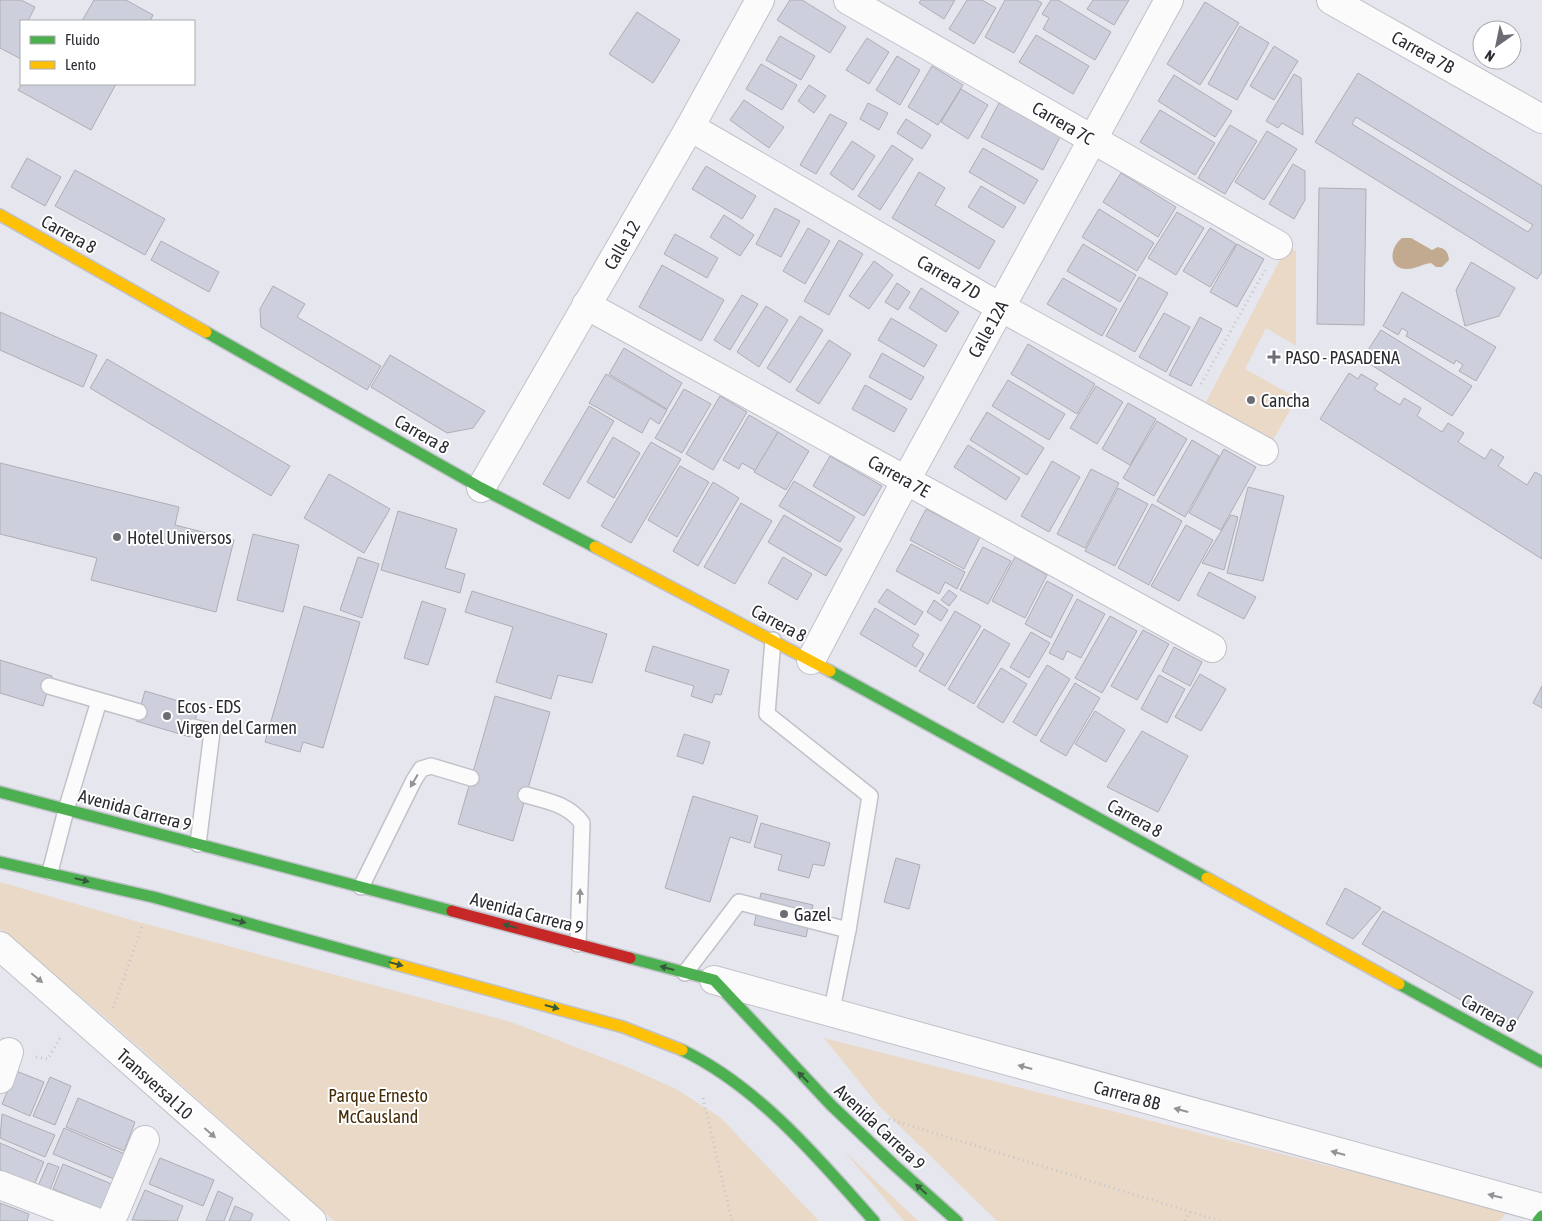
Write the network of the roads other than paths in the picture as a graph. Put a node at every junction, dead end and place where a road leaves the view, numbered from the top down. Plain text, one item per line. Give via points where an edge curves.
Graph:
1 (760, 0) edge
2 (848, 0) edge
3 (1169, 0) edge
4 (1331, 0) edge
5 (1542, 119) edge
6 (690, 127) junction
7 (1094, 141) junction
8 (0, 215) edge
9 (1278, 245) road end
10 (586, 305) junction
11 (1000, 307) junction
12 (1264, 451) dead end
13 (906, 480) junction
14 (481, 488) junction
15 (773, 640) junction
16 (1212, 648) dead end
17 (811, 660) junction
18 (49, 686) dead end
19 (99, 701) junction
20 (139, 712) dead end
21 (193, 727) dead end
22 (471, 778) dead end
23 (0, 792) edge
24 (526, 795) dead end
25 (66, 810) junction
26 (198, 844) junction
27 (0, 862) edge
28 (50, 872) junction
29 (361, 887) junction
30 (848, 930) junction
31 (578, 944) junction
32 (0, 946) edge
33 (685, 973) junction
34 (714, 980) junction
35 (831, 1014) junction
36 (9, 1052) road end
37 (1542, 1062) edge
38 (0, 1079) edge
39 (145, 1140) dead end
40 (0, 1185) edge
41 (1542, 1208) edge
42 (287, 1212) edge
43 (1542, 1216) edge
44 (94, 1221) edge
45 (111, 1221) edge
46 (312, 1221) edge
47 (874, 1221) edge
48 (957, 1221) edge
49 (1538, 1221) edge

1 - 6 street, Calle 12
2 - 7 street, Carrera 7C
3 - 7 street, Calle 12A
4 - 5 street, Carrera 7B
6 - 10 street, Calle 12
6 - 11 street, Carrera 7D
7 - 9 street, Carrera 7C
7 - 11 street, Calle 12A
8 - 14 main road, Carrera 8
10 - 13 street, Carrera 7E
10 - 14 street, Calle 12
11 - 12 street, Carrera 7D
11 - 13 street, Calle 12A
13 - 16 street, Carrera 7E
13 - 17 street, Calle 12A
14 - 15 main road, Carrera 8
15 - 17 main road, Carrera 8
15 - 30 lane via 767,714 870,796
17 - 37 main road, Carrera 8
18 - 19 lane
19 - 20 lane
19 - 25 lane
21 - 26 lane via 212,732
22 -> 29 lane via 431,766 421,769
23 - 25 main road, Avenida Carrera 9
31 -> 24 lane via 582,823 564,806
25 - 26 main road, Avenida Carrera 9
25 - 28 lane
26 - 29 main road, Avenida Carrera 9
27 - 28 main road
28 -> 47 main road via 153,897 623,1027 697,1057 744,1092 815,1154
31 -> 29 main road, Avenida Carrera 9
30 - 33 lane via 739,902
30 - 35 lane
33 -> 31 main road, Avenida Carrera 9
32 -> 42 street, Transversal 10 via 102,1036
33 - 34 main road, Avenida Carrera 9
34 - 35 street, Carrera 8B
48 -> 34 main road, Avenida Carrera 9 via 874,1147 806,1080
41 -> 35 street, Carrera 8B
36 - 38 street
39 - 45 street
40 - 44 street
42 - 46 street, Transversal 10
43 - 49 main road

